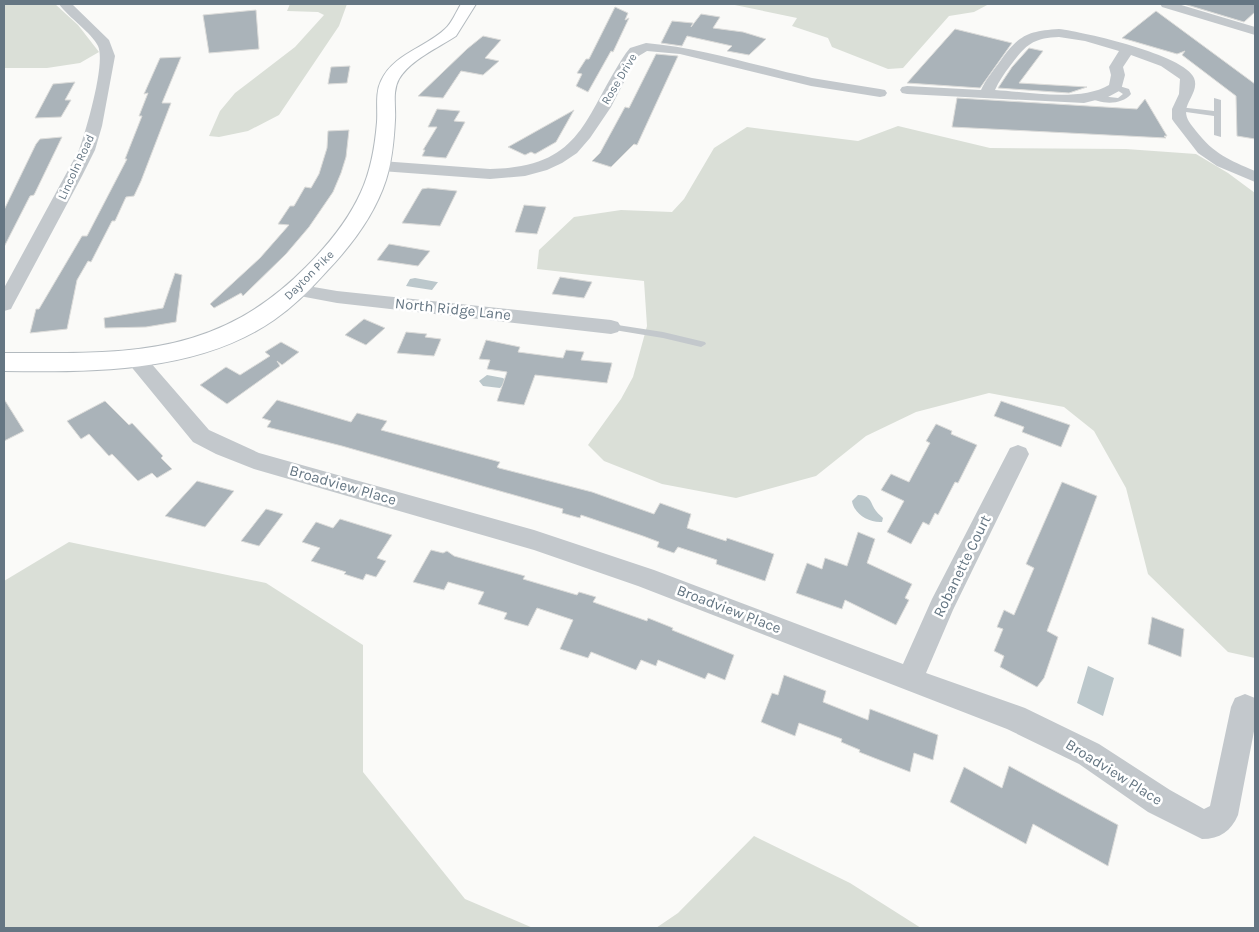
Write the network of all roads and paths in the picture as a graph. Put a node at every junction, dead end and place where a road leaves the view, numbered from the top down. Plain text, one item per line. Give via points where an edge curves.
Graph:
1 (65, 4) edge
2 (468, 4) edge
3 (1166, 4) edge
4 (1255, 31) edge
5 (1128, 50) junction
6 (908, 90) dead end
7 (880, 93) dead end
8 (987, 94) junction
9 (1217, 100) dead end
10 (1179, 109) junction
11 (1217, 114) junction
12 (1218, 134) dead end
13 (380, 166) junction
14 (1255, 177) edge
15 (296, 290) junction
16 (4, 304) edge
17 (610, 327) joint
18 (702, 344) dead end
19 (136, 359) junction
20 (4, 362) edge
21 (1018, 454) dead end
22 (910, 679) junction
23 (1245, 706) dead end

1 - 16 street, Lincoln Road via 104,43 108,56 95,126 74,176
2 - 13 street, Dayton Pike via 450,33 390,79
3 - 4 street
5 - 8 street via 1069,34 1036,37 1016,49 990,84
5 - 8 street via 1116,67 1116,86 1092,97
5 - 10 street via 1172,66 1187,78 1186,94
6 - 8 street
7 - 13 street, Rose Drive via 812,82 699,54 646,47 631,56 586,135 566,153 541,168 497,175
9 - 11 lane
10 - 11 lane
10 - 14 street via 1179,119 1203,150
11 - 12 lane
13 - 15 street, Dayton Pike via 368,201 349,232
15 - 17 street, North Ridge Lane
15 - 19 street, Dayton Pike via 249,325 217,339 178,352
17 - 18 lane via 662,334
19 - 20 street, Dayton Pike
19 - 22 street, Broadview Place via 201,436 224,448 269,464 534,540 662,584
21 - 22 street, Robanette Court via 941,608
22 - 23 street, Broadview Place via 1015,718 1066,741 1159,801 1202,824 1212,824 1223,815

